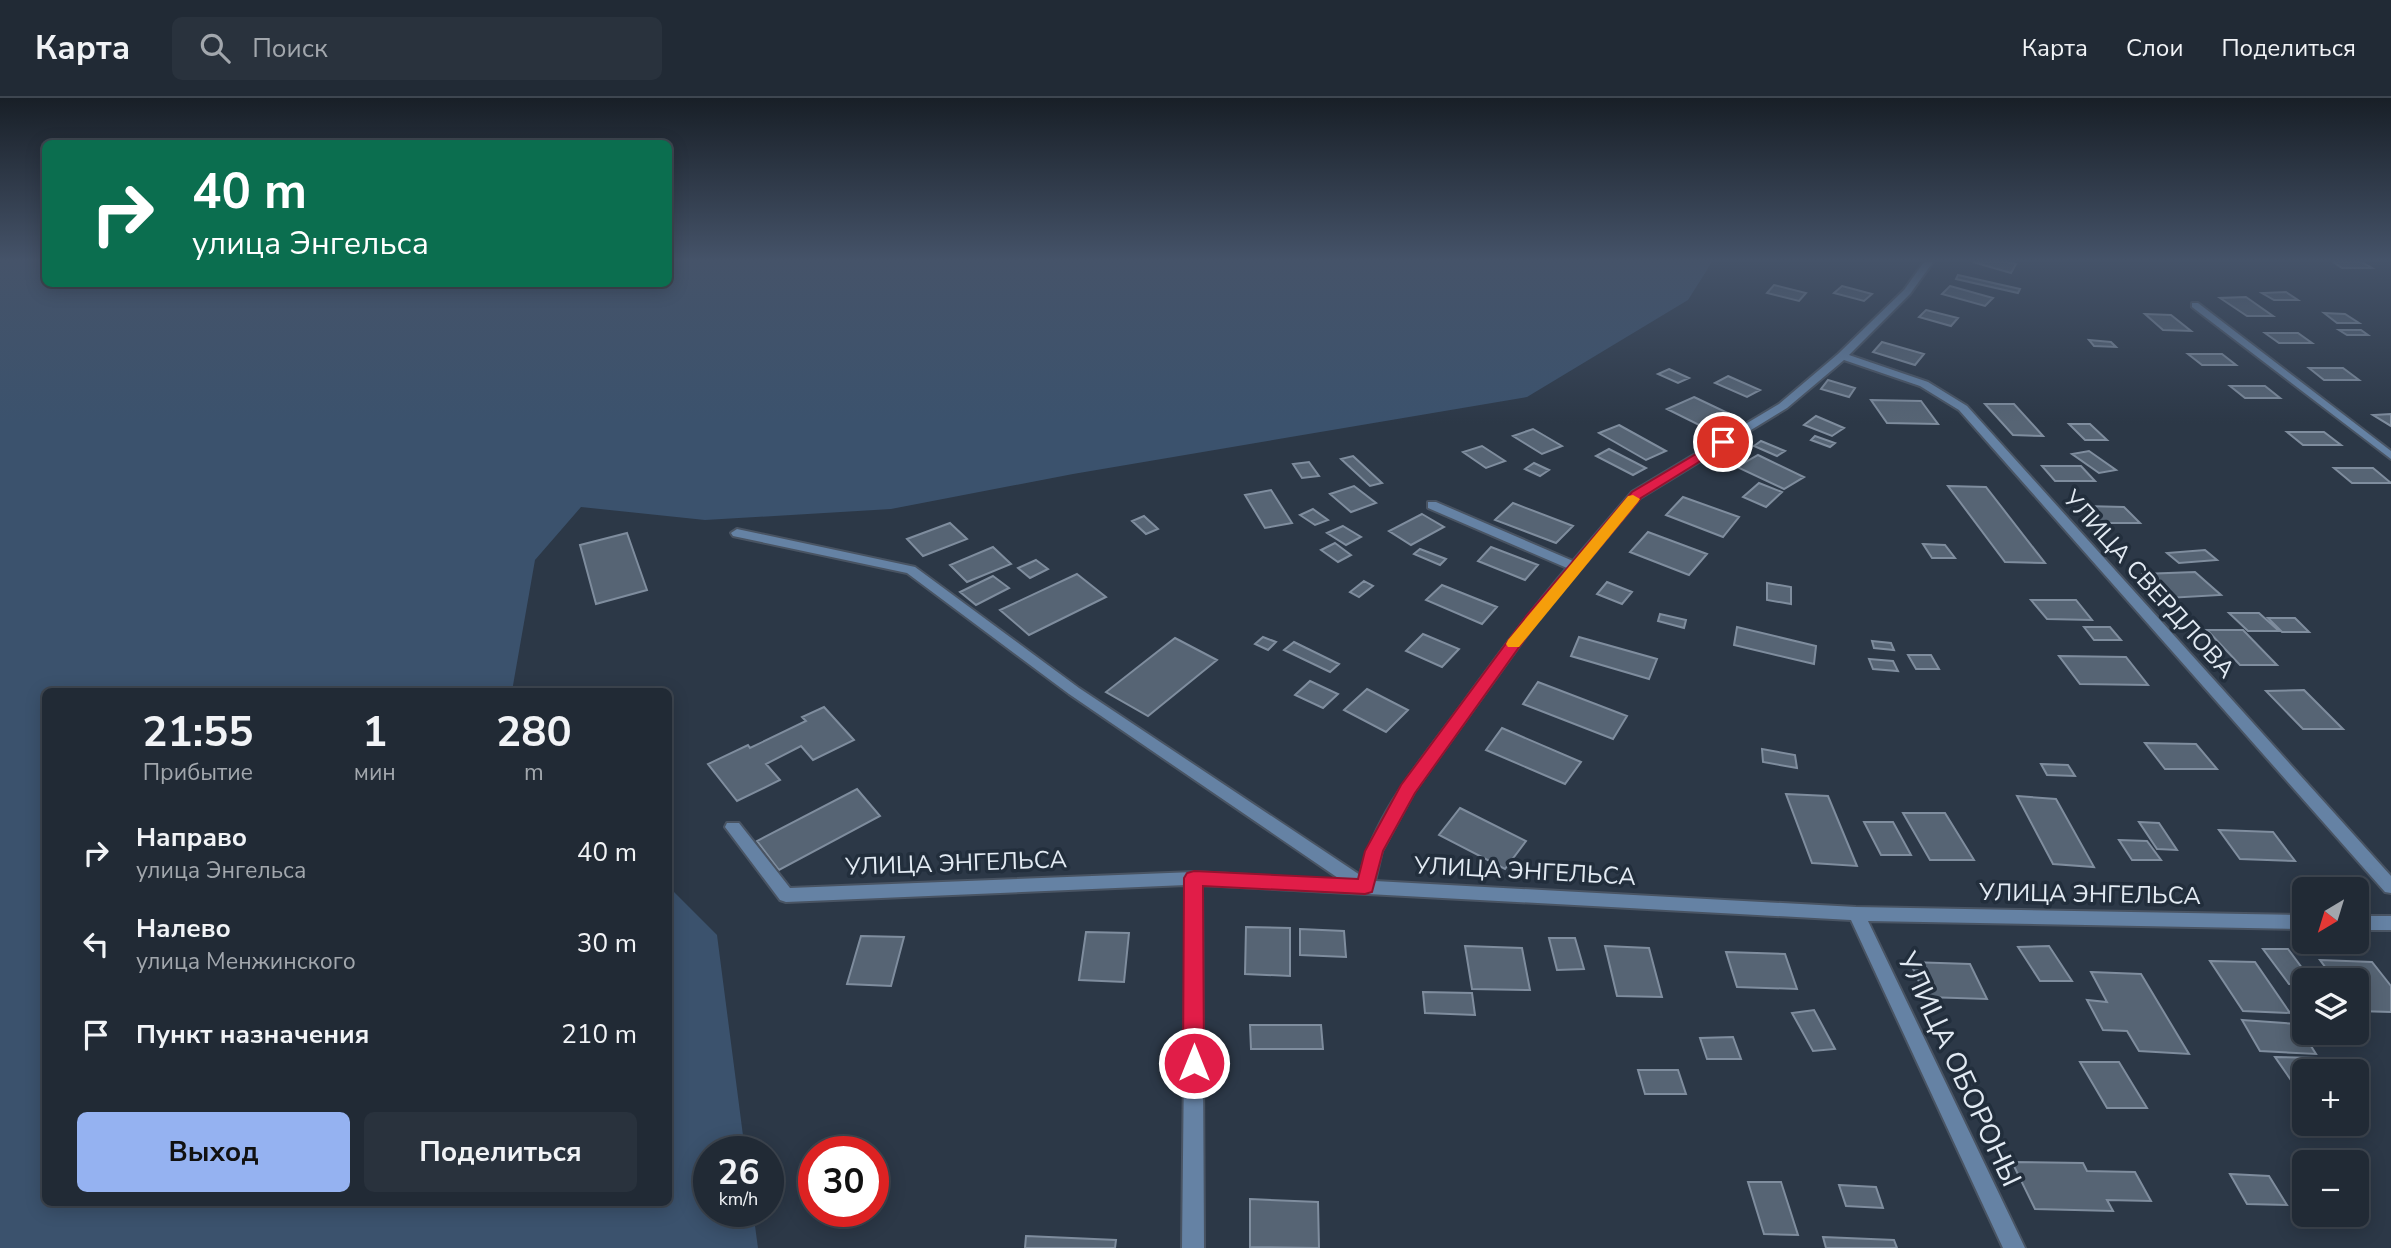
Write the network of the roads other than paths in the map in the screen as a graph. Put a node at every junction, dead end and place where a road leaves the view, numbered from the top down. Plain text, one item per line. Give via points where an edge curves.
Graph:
1 (1883, 316) edge
2 (2209, 316) edge
3 (1842, 356) junction
4 (2391, 456) edge
5 (1432, 505) dead end
6 (737, 533) dead end
7 (1575, 567) junction
8 (733, 827) dead end
9 (1194, 878) junction
10 (1365, 887) junction
11 (2391, 887) edge
12 (1856, 914) junction
13 (2292, 922) edge
14 (2370, 923) edge
15 (2391, 923) edge
16 (1193, 1248) edge
17 (2014, 1248) edge

1 - 3 street
2 - 4 street
3 - 7 street via 1783,406 1636,495
3 - 11 street, УЛИЦА СВЕРДЛОВА via 1924,384 1963,408
5 - 7 street
6 - 10 street via 911,570 1074,691
7 - 10 street via 1532,618 1408,789 1374,851
8 - 9 street, УЛИЦА ЭНГЕЛЬСА via 786,895
9 - 10 street, УЛИЦА ЭНГЕЛЬСА
9 - 16 street
10 - 12 street, УЛИЦА ЭНГЕЛЬСА
12 - 13 street, УЛИЦА ЭНГЕЛЬСА
12 - 17 street, УЛИЦА ОБОРОНЫ
14 - 15 street

